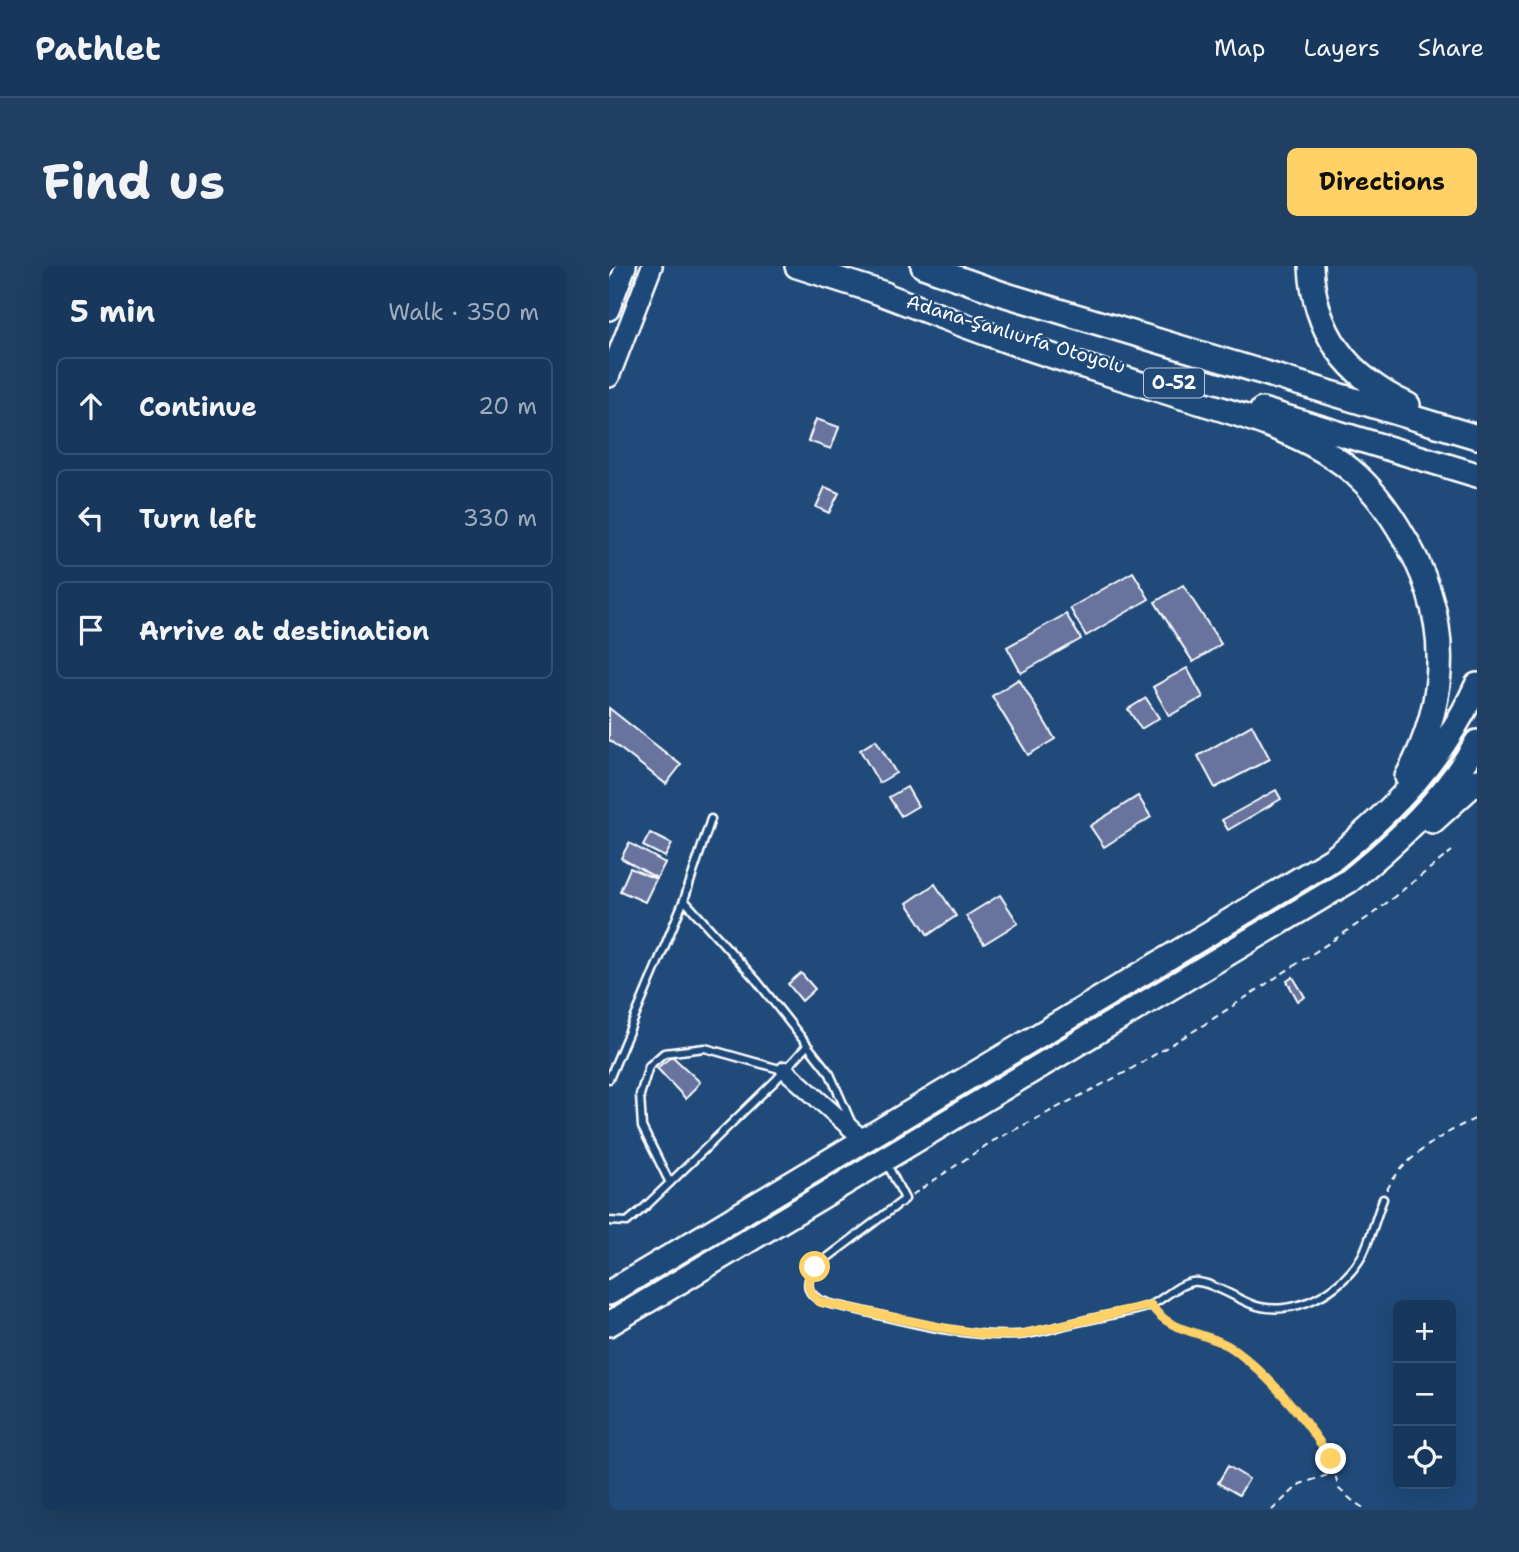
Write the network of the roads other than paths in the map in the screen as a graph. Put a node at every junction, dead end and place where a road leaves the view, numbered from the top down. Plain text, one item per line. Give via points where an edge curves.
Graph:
1 (626, 266) edge
2 (652, 266) edge
3 (797, 266) edge
4 (923, 266) edge
5 (1311, 266) edge
6 (872, 290) junction
7 (609, 310) edge
8 (609, 377) edge
9 (1477, 430) edge
10 (1477, 437) edge
11 (1477, 475) edge
12 (1477, 685) edge
13 (1477, 742) edge
14 (1477, 781) edge
15 (711, 819) dead end
16 (684, 900) junction
17 (1253, 907) junction
18 (1267, 930) junction
19 (807, 1046) junction
20 (785, 1070) junction
21 (609, 1079) edge
22 (859, 1138) junction
23 (885, 1160) junction
24 (670, 1183) junction
25 (1383, 1199) road end
26 (609, 1222) edge
27 (706, 1233) junction
28 (715, 1263) junction
29 (609, 1283) edge
30 (609, 1293) edge
31 (609, 1324) edge
32 (609, 1330) edge

1 - 7 highway
2 - 8 highway
3 - 6 highway, Adana-Şanlıurfa Otoyolu / O-52
4 - 10 highway, Adana-Şanlıurfa Otoyolu / O-52
5 - 9 highway via 1319,318 1350,366 1384,394
6 - 11 highway, Adana-Şanlıurfa Otoyolu / O-52
6 - 17 highway via 992,336 1258,422 1315,446 1369,488 1408,543 1432,601 1441,662 1419,755 1387,805 1364,827
12 - 17 highway via 1446,743 1376,825 1333,859
13 - 18 highway via 1437,799 1394,844 1349,881
14 - 18 highway via 1401,850 1351,884
15 - 16 lane
16 - 19 lane via 757,981
16 - 21 lane
17 - 22 highway
18 - 23 highway
19 - 20 lane
19 - 22 lane via 830,1074
20 - 22 street
20 - 24 lane
20 - 24 lane via 705,1048 664,1054 649,1066 640,1096 642,1127
22 - 27 highway
23 - 25 lane via 905,1199 815,1267 807,1286 813,1297 989,1335 1019,1335 1151,1305 1183,1284 1196,1282 1273,1310 1303,1304 1343,1279 1363,1254
23 - 28 highway
24 - 26 lane via 627,1222
27 - 29 highway
27 - 30 highway
28 - 31 highway
28 - 32 highway

